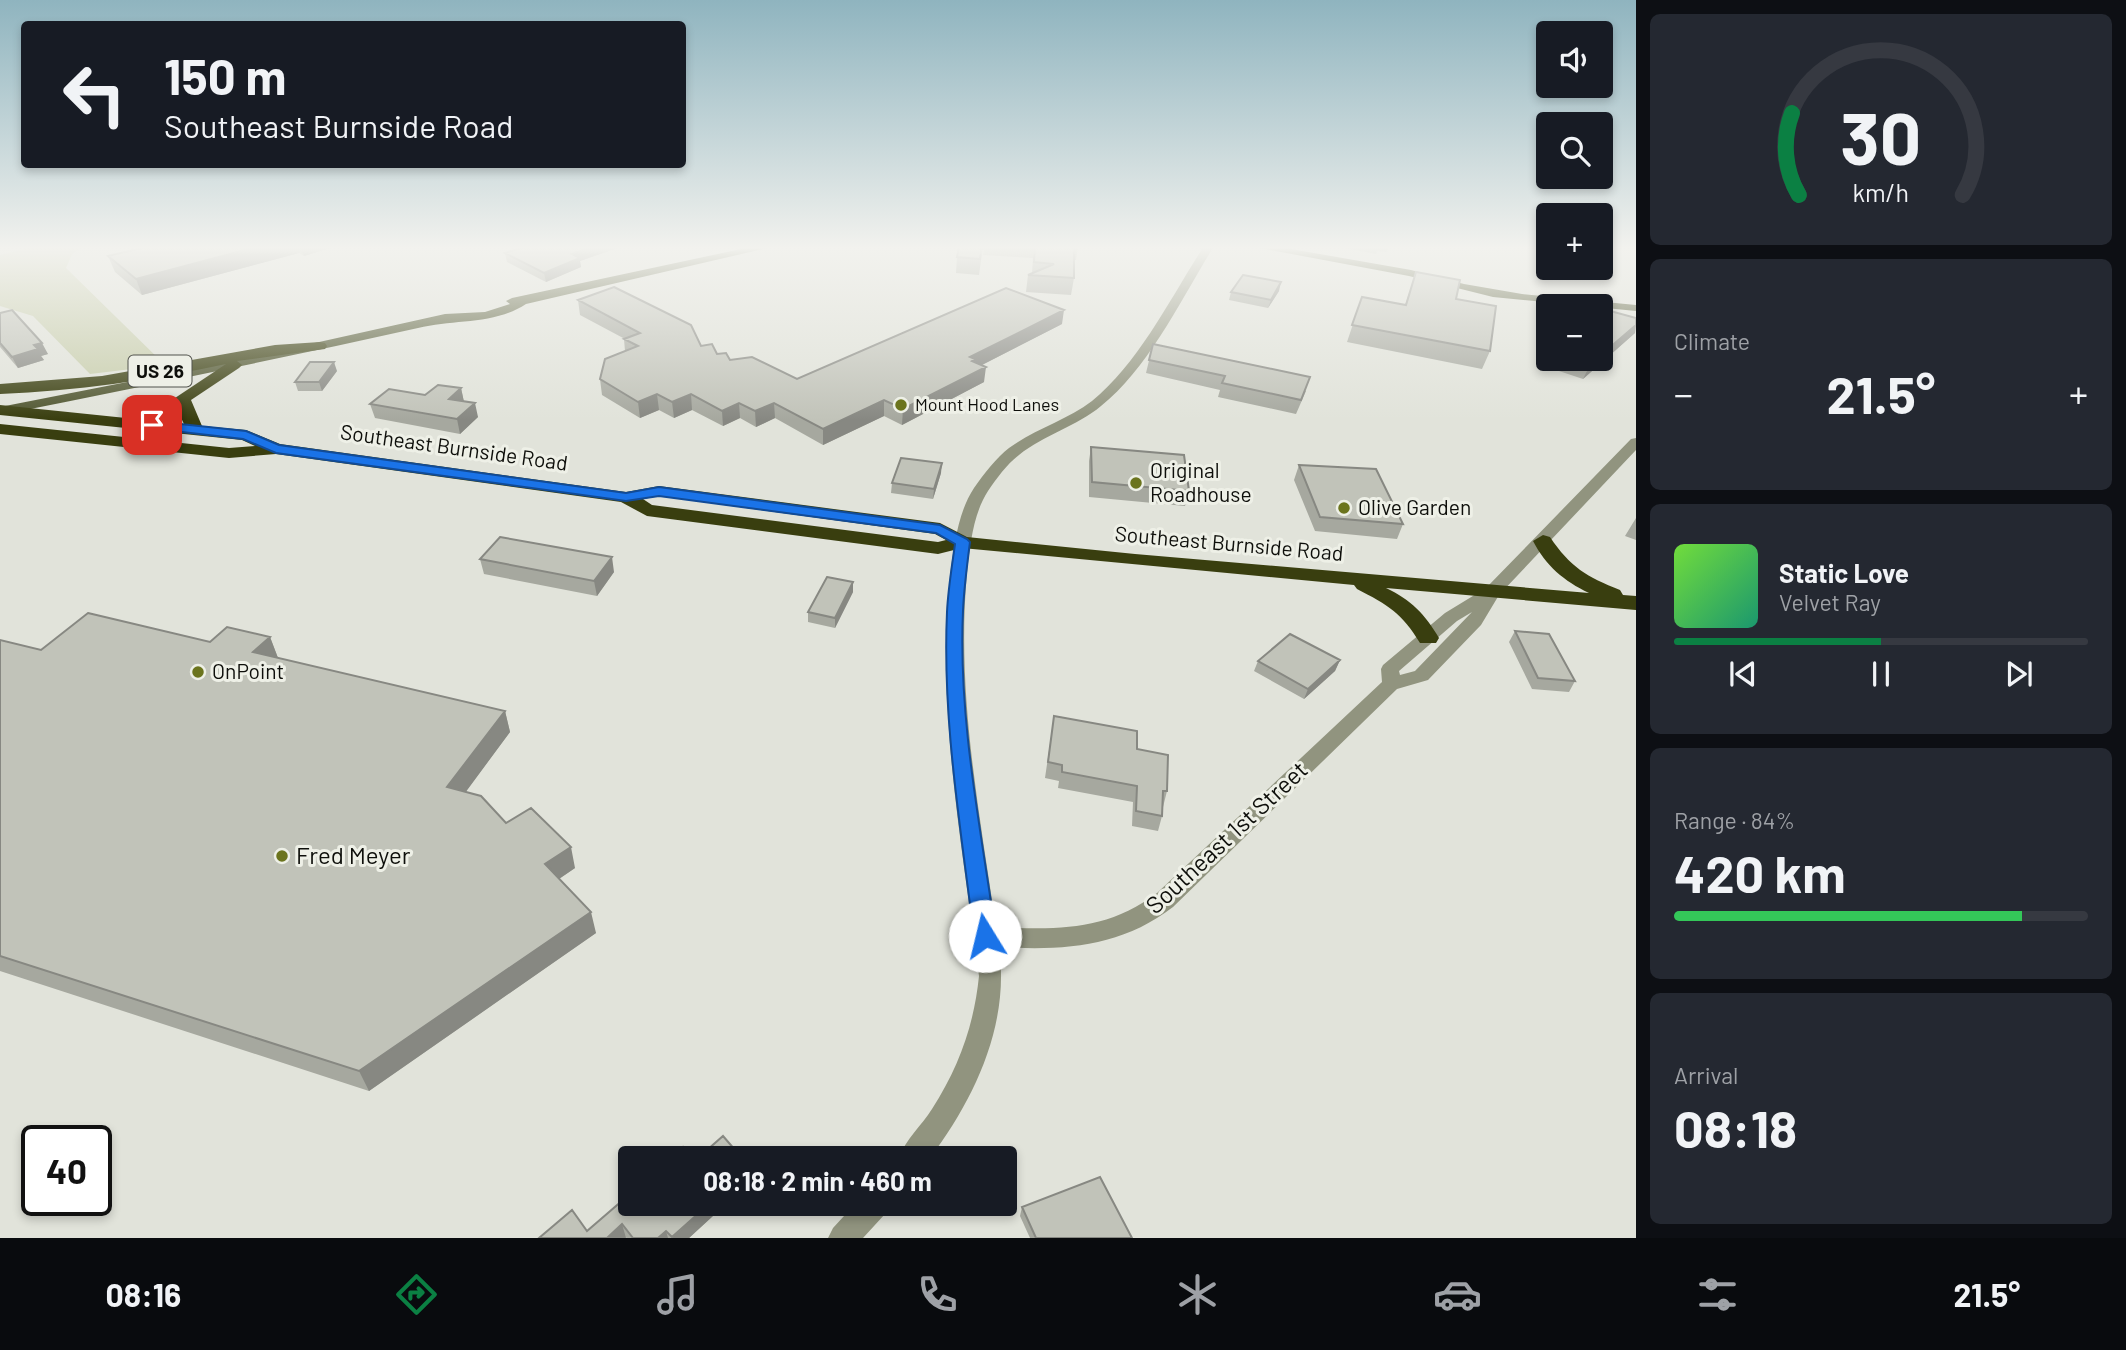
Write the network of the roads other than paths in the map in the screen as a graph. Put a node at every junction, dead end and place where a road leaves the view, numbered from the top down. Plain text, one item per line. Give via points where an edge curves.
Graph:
1 (518, 304) edge
2 (1172, 304) edge
3 (320, 346) junction
4 (234, 365) junction
5 (0, 389) edge
6 (1, 410) edge
7 (0, 429) edge
8 (195, 430) junction
9 (1636, 442) edge
10 (276, 449) junction
11 (1544, 541) junction
12 (962, 542) junction
13 (1352, 580) junction
14 (1492, 592) junction
15 (1634, 603) edge
16 (1428, 638) junction
17 (1391, 684) junction
18 (985, 936) junction
19 (922, 1146) edge
20 (863, 1216) edge
21 (842, 1238) edge

1 - 3 main road, US 26 via 477,317 445,318
2 - 12 street via 1115,389 1013,452 1000,465 981,491
3 - 4 main road, US 26
3 - 5 highway, US 26 via 288,346 113,379
4 - 6 main road, US 26
4 - 8 highway via 183,398
6 - 8 highway, Southeast Burnside Road
7 - 10 highway, Southeast Burnside Road via 229,453
8 - 10 highway, Southeast Burnside Road via 246,435
9 - 11 street, Southeast 1st Street
10 - 12 highway, Southeast Burnside Road via 626,497 647,510 814,533 938,548
11 - 14 street, Southeast 1st Street
11 - 15 highway via 1548,553 1564,570
12 - 13 highway, Southeast Burnside Road
12 - 18 street via 955,611 955,684
13 - 14 highway, Southeast Burnside Road
13 - 16 highway via 1406,607
14 - 15 highway, Southeast Burnside Road
14 - 16 street, Southeast 1st Street via 1451,617
14 - 17 street, Southeast 1st Street via 1475,621 1421,676
16 - 17 street, Southeast 1st Street via 1390,669
17 - 18 street, Southeast 1st Street via 1186,883 1138,920 1060,938
18 - 19 street via 991,994 984,1023 946,1112
20 - 21 street

